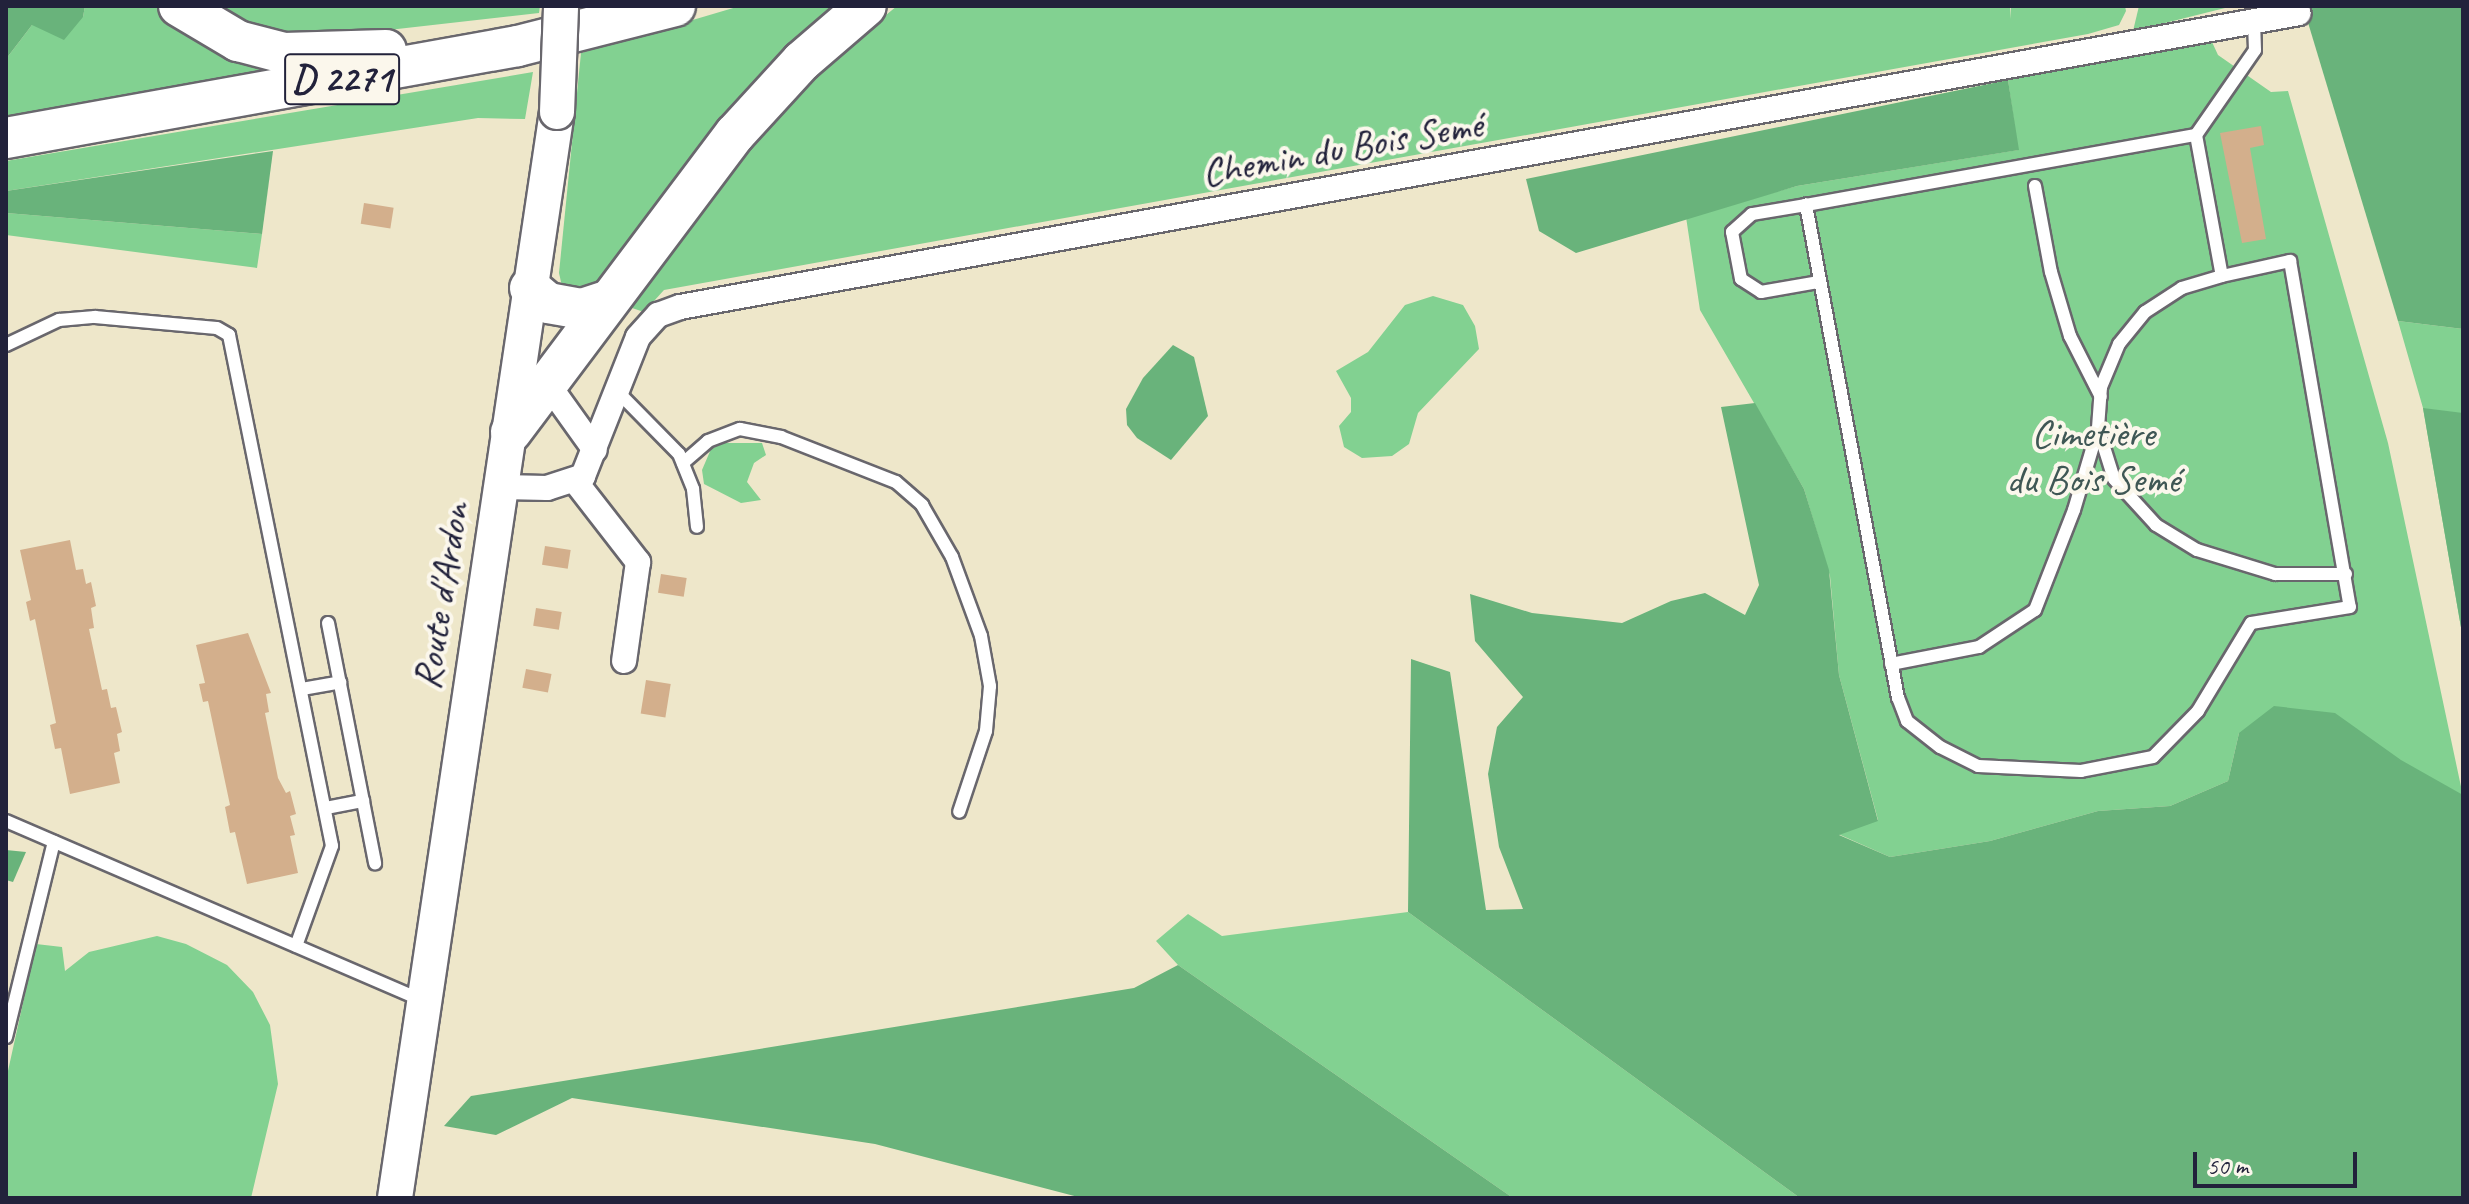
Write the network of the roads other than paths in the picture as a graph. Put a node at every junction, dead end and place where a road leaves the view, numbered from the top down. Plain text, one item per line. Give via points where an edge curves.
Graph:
1 (179, 6) edge
2 (561, 6) edge
3 (638, 6) edge
4 (675, 6) edge
5 (866, 6) edge
6 (2299, 13) dead end
7 (2254, 21) junction
8 (2196, 135) junction
9 (6, 138) edge
10 (2035, 186) dead end
11 (1806, 205) junction
12 (2222, 276) junction
13 (1819, 282) junction
14 (530, 288) junction
15 (609, 300) junction
16 (6, 345) edge
17 (547, 383) junction
18 (617, 391) junction
19 (2101, 397) junction
20 (2098, 428) junction
21 (511, 432) junction
22 (595, 450) junction
23 (683, 463) junction
24 (575, 481) junction
25 (503, 487) junction
26 (697, 527) dead end
27 (2346, 574) junction
28 (328, 623) dead end
29 (624, 661) dead end
30 (1891, 664) junction
31 (340, 682) junction
32 (302, 689) junction
33 (363, 801) junction
34 (326, 808) junction
35 (959, 812) dead end
36 (6, 821) edge
37 (54, 842) junction
38 (375, 863) dead end
39 (296, 946) junction
40 (423, 1000) junction
41 (6, 1037) edge
42 (395, 1198) edge

1 - 3 highway via 238,41 284,53 318,53 395,50
2 - 14 main road, Route d'Ardon, bridge via 557,112
4 - 9 highway, D 2271 via 518,46
5 - 15 highway via 802,61 735,134
6 - 7 street, Chemin du Bois Semé
7 - 8 lane via 2255,50
7 - 18 street, Chemin du Bois Semé via 680,307 658,315 638,337
8 - 11 lane
8 - 12 lane
10 - 19 lane via 2070,336
11 - 13 lane
11 - 13 lane via 1752,214 1732,232 1741,279 1761,292
12 - 19 lane via 2182,288 2145,312 2119,344
12 - 27 lane via 2290,261
13 - 30 lane
14 - 15 highway via 548,303 570,307
14 - 21 main road, Route d'Ardon
15 - 17 highway
16 - 32 lane via 59,320 95,317 217,328 229,335
17 - 21 highway
17 - 22 street
18 - 22 street, Chemin du Bois Semé
18 - 23 lane via 637,405
19 - 20 lane
20 - 27 lane via 2114,479 2156,525 2197,550 2275,574
20 - 30 lane via 2074,510 2035,610 1979,647
21 - 25 main road, Route d'Ardon
22 - 24 street, Chemin du Bois Semé via 583,476
23 - 26 lane via 693,489
23 - 35 lane via 708,441 740,429 781,437 896,482 922,505 957,570 981,636 990,686 986,731
24 - 25 street via 547,488
24 - 29 street via 638,562
25 - 40 main road, Route d'Ardon
27 - 30 lane via 2350,607 2251,623 2173,741 2153,757 2127,766 2081,771 1978,766 1940,747 1907,721
28 - 31 lane
31 - 32 lane
31 - 33 lane
32 - 34 lane
33 - 34 lane
33 - 38 lane
34 - 39 lane via 329,860
36 - 37 lane
37 - 39 lane
37 - 41 lane
39 - 40 lane
40 - 42 main road, Route d'Ardon

